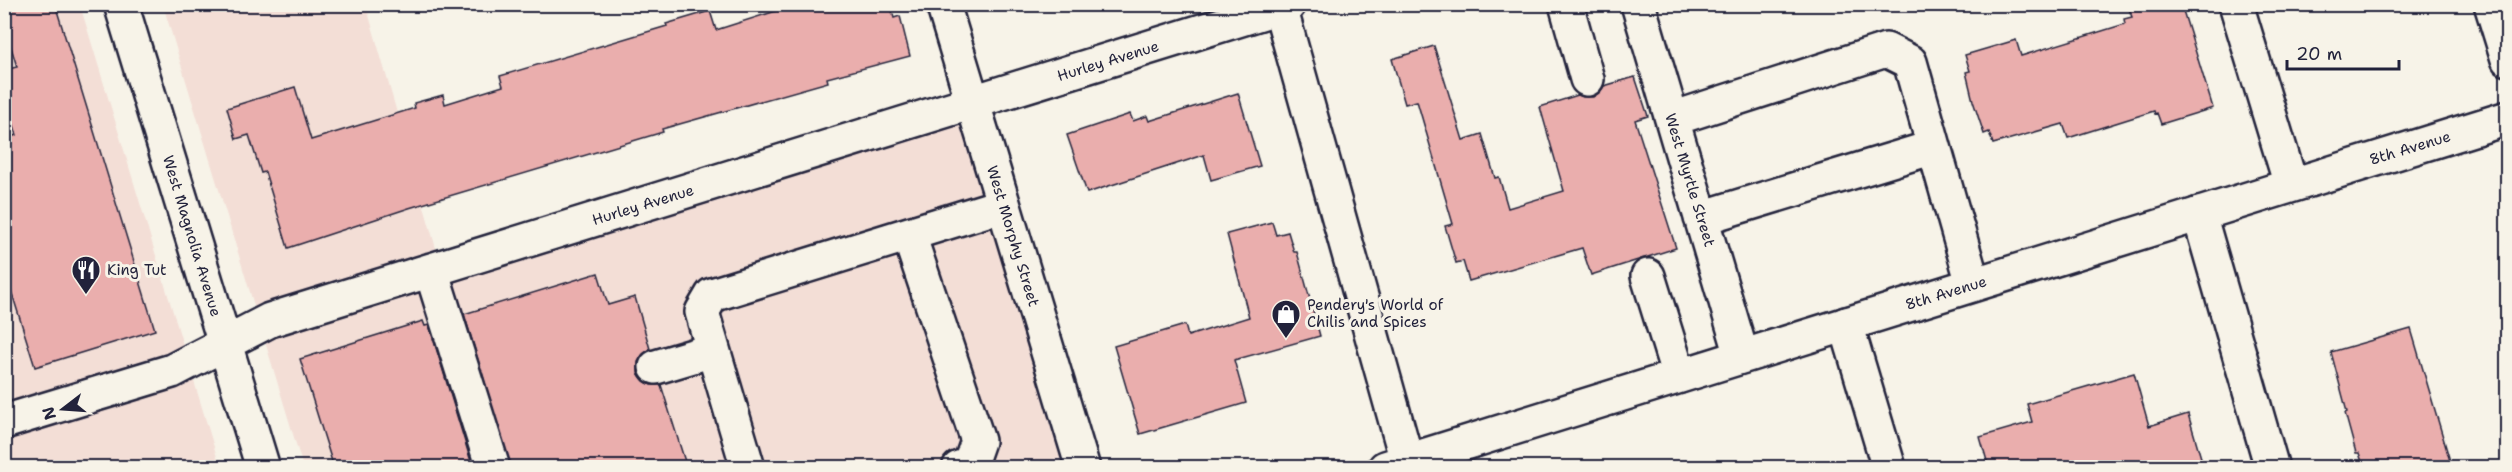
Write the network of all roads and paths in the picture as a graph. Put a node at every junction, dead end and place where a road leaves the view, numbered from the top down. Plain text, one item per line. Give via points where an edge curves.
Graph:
1 (121, 4) edge
2 (943, 4) edge
3 (1566, 4) edge
4 (1638, 4) edge
5 (2236, 4) edge
6 (2491, 4) edge
7 (1285, 6) edge
8 (2508, 59) edge
9 (1587, 79) dead end
10 (973, 103) junction
11 (2508, 118) edge
12 (1672, 119) junction
13 (1934, 147) junction
14 (2291, 185) junction
15 (1004, 205) junction
16 (2199, 214) junction
17 (1701, 218) junction
18 (909, 235) junction
19 (431, 270) junction
20 (1648, 276) dead end
21 (1973, 284) junction
22 (1846, 324) junction
23 (226, 345) junction
24 (713, 350) junction
25 (1742, 356) junction
26 (656, 367) dead end
27 (1679, 376) junction
28 (4, 422) edge
29 (1396, 464) edge
30 (263, 468) edge
31 (493, 468) edge
32 (748, 468) edge
33 (959, 468) edge
34 (1083, 468) edge
35 (1889, 468) edge
36 (2272, 468) edge

1 - 23 street, West Magnolia Avenue
2 - 10 street, West Morphy Street
3 - 9 street
4 - 12 street, West Myrtle Street
5 - 14 street
6 - 8 street
7 - 10 street, Hurley Avenue
7 - 29 street
10 - 15 street, West Morphy Street
10 - 19 street, Hurley Avenue
11 - 14 street, 8th Avenue
12 - 13 street via 1886,50 1910,62
12 - 17 street, West Myrtle Street
13 - 17 street
13 - 21 street
14 - 16 street, 8th Avenue
15 - 18 street
15 - 34 street, West Morphy Street
16 - 21 street, 8th Avenue
16 - 36 street
17 - 25 street, West Myrtle Street
18 - 24 street via 712,294 702,312
18 - 33 street via 978,441 970,464
19 - 23 street, Hurley Avenue via 270,320
19 - 31 street via 461,341
20 - 27 street
21 - 22 street, 8th Avenue
22 - 25 street, 8th Avenue
22 - 35 street
23 - 28 street, Hurley Avenue via 172,371
23 - 30 street, West Magnolia Avenue
24 - 26 street
24 - 32 street
25 - 27 street, 8th Avenue
27 - 29 street, 8th Avenue

